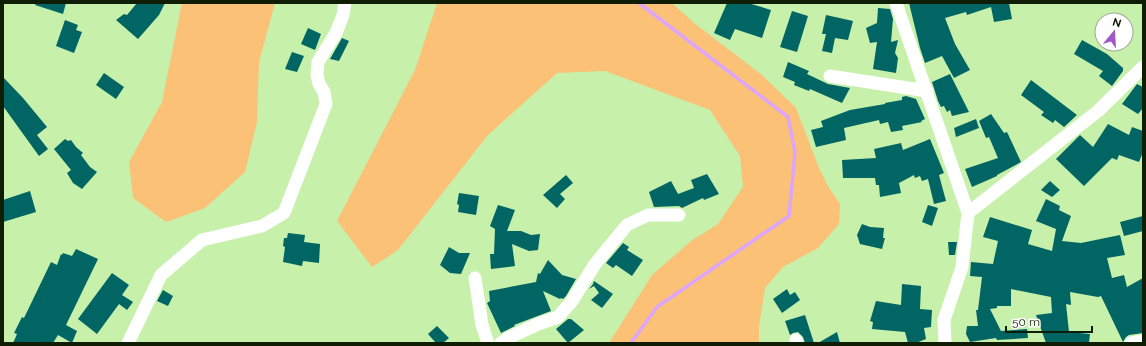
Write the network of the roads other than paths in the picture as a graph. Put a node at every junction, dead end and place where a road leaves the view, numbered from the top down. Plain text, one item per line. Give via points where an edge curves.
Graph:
1 (344, 3) edge
2 (896, 3) edge
3 (1143, 67) edge
4 (830, 76) dead end
5 (927, 91) junction
6 (968, 213) junction
7 (679, 215) dead end
8 (475, 278) dead end
9 (1143, 341) edge
10 (128, 343) edge
11 (488, 343) edge
12 (501, 343) edge
13 (945, 343) edge
14 (1131, 343) edge

1 - 10 street via 343,15 336,33 318,62 317,75 326,104 284,213 262,226 202,240 161,275
2 - 5 street
3 - 6 street via 1098,111
4 - 5 street
5 - 6 street
6 - 13 street via 962,267 944,320
7 - 12 street via 648,215 627,225 595,264 572,302 558,317
8 - 11 street via 482,325
9 - 14 street

